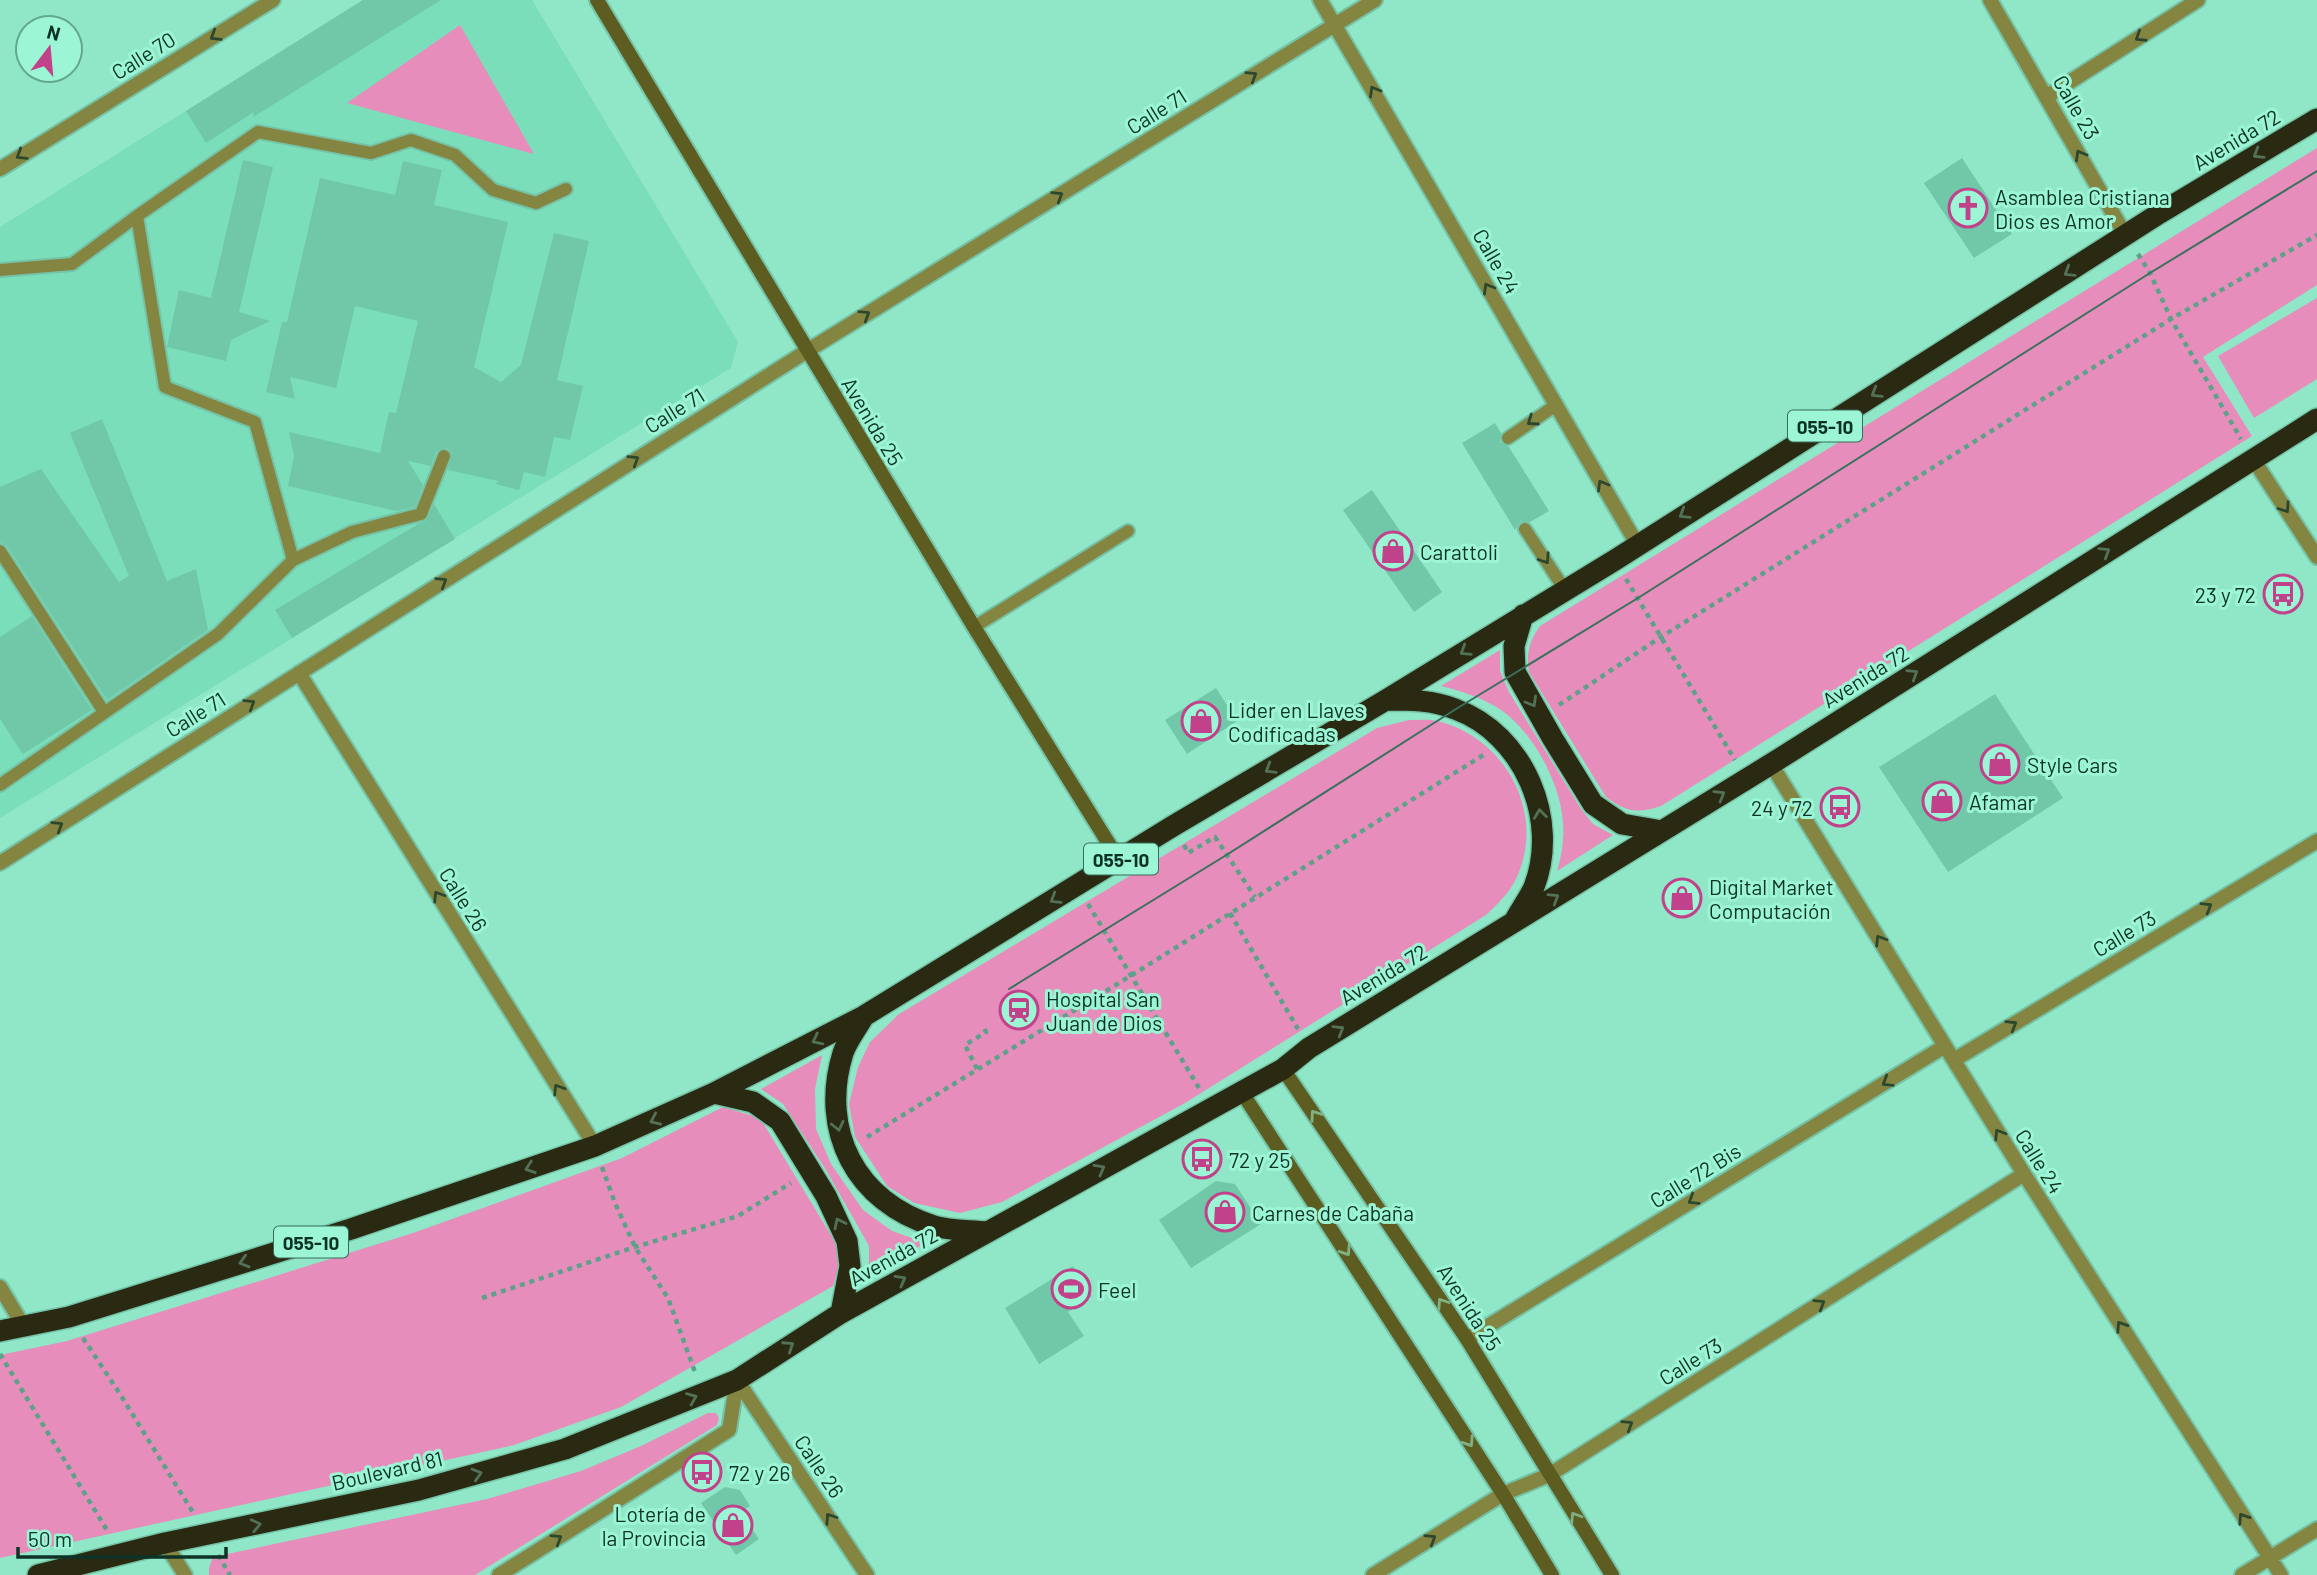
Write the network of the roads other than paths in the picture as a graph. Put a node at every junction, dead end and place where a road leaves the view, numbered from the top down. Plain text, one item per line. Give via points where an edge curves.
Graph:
1 (273, 0) edge
2 (597, 0) edge
3 (1320, 0) edge
4 (1375, 0) edge
5 (1990, 0) edge
6 (2198, 0) edge
7 (1335, 25) junction
8 (2046, 97) junction
9 (2317, 119) edge
10 (0, 169) edge
11 (566, 189) dead end
12 (137, 216) junction
13 (2126, 236) junction
14 (0, 270) edge
15 (807, 351) junction
16 (1556, 404) junction
17 (2317, 419) edge
18 (1508, 438) dead end
19 (444, 456) dead end
20 (2252, 460) junction
21 (1525, 529) dead end
22 (1128, 531) dead end
23 (1637, 544) junction
24 (0, 551) edge
25 (2317, 557) edge
26 (293, 559) junction
27 (1565, 590) junction
28 (1523, 615) junction
29 (974, 627) junction
30 (299, 673) junction
31 (1386, 700) junction
32 (104, 712) junction
33 (1772, 764) junction
34 (1, 783) edge
35 (1662, 831) junction
36 (2317, 841) edge
37 (1119, 860) junction
38 (0, 863) edge
39 (1512, 925) junction
40 (864, 1016) junction
41 (1945, 1046) junction
42 (1954, 1060) junction
43 (1283, 1069) junction
44 (1241, 1091) junction
45 (715, 1093) junction
46 (595, 1146) junction
47 (2024, 1174) junction
48 (987, 1231) junction
49 (0, 1287) edge
50 (841, 1313) junction
51 (24, 1327) junction
52 (0, 1331) edge
53 (1467, 1339) junction
54 (737, 1380) junction
55 (1549, 1475) junction
56 (1503, 1494) junction
57 (2317, 1529) edge
58 (165, 1544) junction
59 (2269, 1559) junction
60 (38, 1575) edge
61 (185, 1575) edge
62 (499, 1575) edge
63 (867, 1575) edge
64 (1373, 1575) edge
65 (1552, 1575) edge
66 (1612, 1575) edge
67 (2242, 1575) edge
68 (2281, 1575) edge

1 -> 10 street, Calle 70
2 - 15 main road, Avenida 25
3 - 7 street, Calle 24
4 - 7 street, Calle 71
5 - 8 street, Calle 23
6 -> 8 street
15 -> 7 street, Calle 71
16 -> 7 street, Calle 24
13 -> 8 street, Calle 23
9 -> 13 highway, Avenida 72 / 055-10
11 - 12 lane via 536,203 494,190 455,155 411,139 371,153 258,132
12 - 14 lane via 72,264
12 - 26 lane via 165,387 255,422
13 -> 23 highway, Avenida 72 / 055-10
15 - 29 main road, Avenida 25
30 -> 15 street, Calle 71
16 -> 18 lane
23 -> 16 street, Calle 24
17 - 20 highway, Avenida 72
19 - 26 lane via 421,514 352,532
20 -> 25 street
33 -> 20 highway, Avenida 72
21 -> 27 lane
22 - 29 lane
23 - 27 highway, Avenida 72 / 055-10
24 - 32 lane
26 - 32 lane via 218,634
27 - 28 highway, Avenida 72 / 055-10
28 -> 31 highway, Avenida 72 / 055-10
28 -> 35 highway via 1514,646 1515,672 1594,804 1622,824
29 - 37 main road, Avenida 25
38 -> 30 street, Calle 71
46 -> 30 street, Calle 26
31 -> 37 highway, Avenida 72 / 055-10
39 -> 31 highway via 1534,887 1543,844 1538,801 1520,761 1482,722 1456,709 1422,700
32 - 34 lane
35 -> 33 highway, Avenida 72
41 -> 33 street, Calle 24
39 -> 35 highway, Avenida 72
42 -> 36 street, Calle 73
37 -> 40 highway, Avenida 72 / 055-10
43 -> 39 highway, Avenida 72 via 1309,1048
40 -> 45 highway, Avenida 72 / 055-10
40 -> 48 highway via 843,1051 834,1091 836,1121 858,1176 892,1208 935,1227
41 - 42 street, Calle 24
41 -> 53 street, Calle 72 Bis
47 -> 42 street, Calle 24
43 - 44 highway, Avenida 72
53 -> 43 main road, Avenida 25
48 -> 44 highway, Avenida 72
44 -> 56 main road
45 -> 46 highway, Avenida 72 / 055-10
50 -> 45 highway via 850,1266 847,1241 826,1196 780,1121 753,1102
46 -> 51 highway, 055-10 via 351,1229
55 -> 47 street, Calle 73
59 -> 47 street, Calle 24
50 -> 48 highway, Avenida 72
49 - 51 street
54 -> 50 highway, Avenida 72
51 - 52 highway, 055-10
53 - 55 main road, Avenida 25
58 -> 54 highway, Boulevard 81 via 419,1490 565,1449
62 -> 54 street via 729,1430
63 -> 54 street, Calle 26
55 - 56 street, Calle 73
66 -> 55 main road, Avenida 25
64 -> 56 street, Calle 73
56 - 65 main road
57 - 59 street
58 - 60 highway, Boulevard 81
58 - 61 street
59 - 67 street
59 - 68 street, Calle 24

